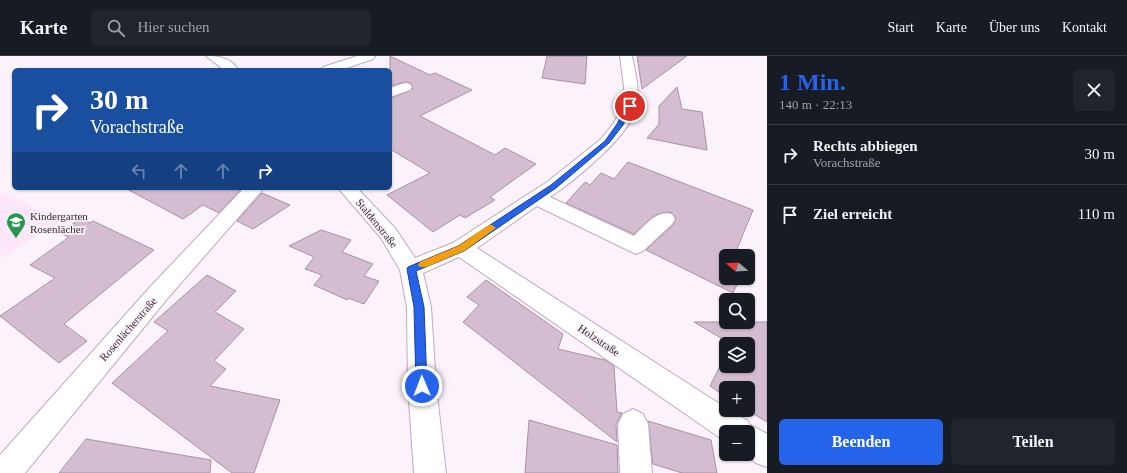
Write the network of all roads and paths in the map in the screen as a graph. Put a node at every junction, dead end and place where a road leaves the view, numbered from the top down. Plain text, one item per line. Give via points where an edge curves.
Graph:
1 (212, 56) edge
2 (369, 56) edge
3 (626, 56) edge
4 (229, 63) edge
5 (334, 68) edge
6 (404, 87) dead end
7 (392, 92) edge
8 (253, 190) edge
9 (349, 190) edge
10 (535, 198) junction
11 (665, 219) dead end
12 (461, 248) junction
13 (411, 269) junction
14 (633, 424) dead end
15 (726, 425) edge
16 (755, 444) edge
17 (767, 452) edge
18 (5, 473) edge
19 (430, 473) edge
20 (636, 473) edge

1 - 4 street
2 - 5 street
3 - 10 street via 631,87 630,106 620,125 607,142 588,159
6 - 7 street
8 - 18 street, Rosenlächerstraße via 148,305
9 - 13 street, Staldenstraße via 388,233
10 - 11 street via 636,246
10 - 12 street
12 - 13 street
12 - 15 street, Holzstraße
13 - 19 street, Staldenstraße via 419,307 422,386
14 - 20 street
16 - 17 street

